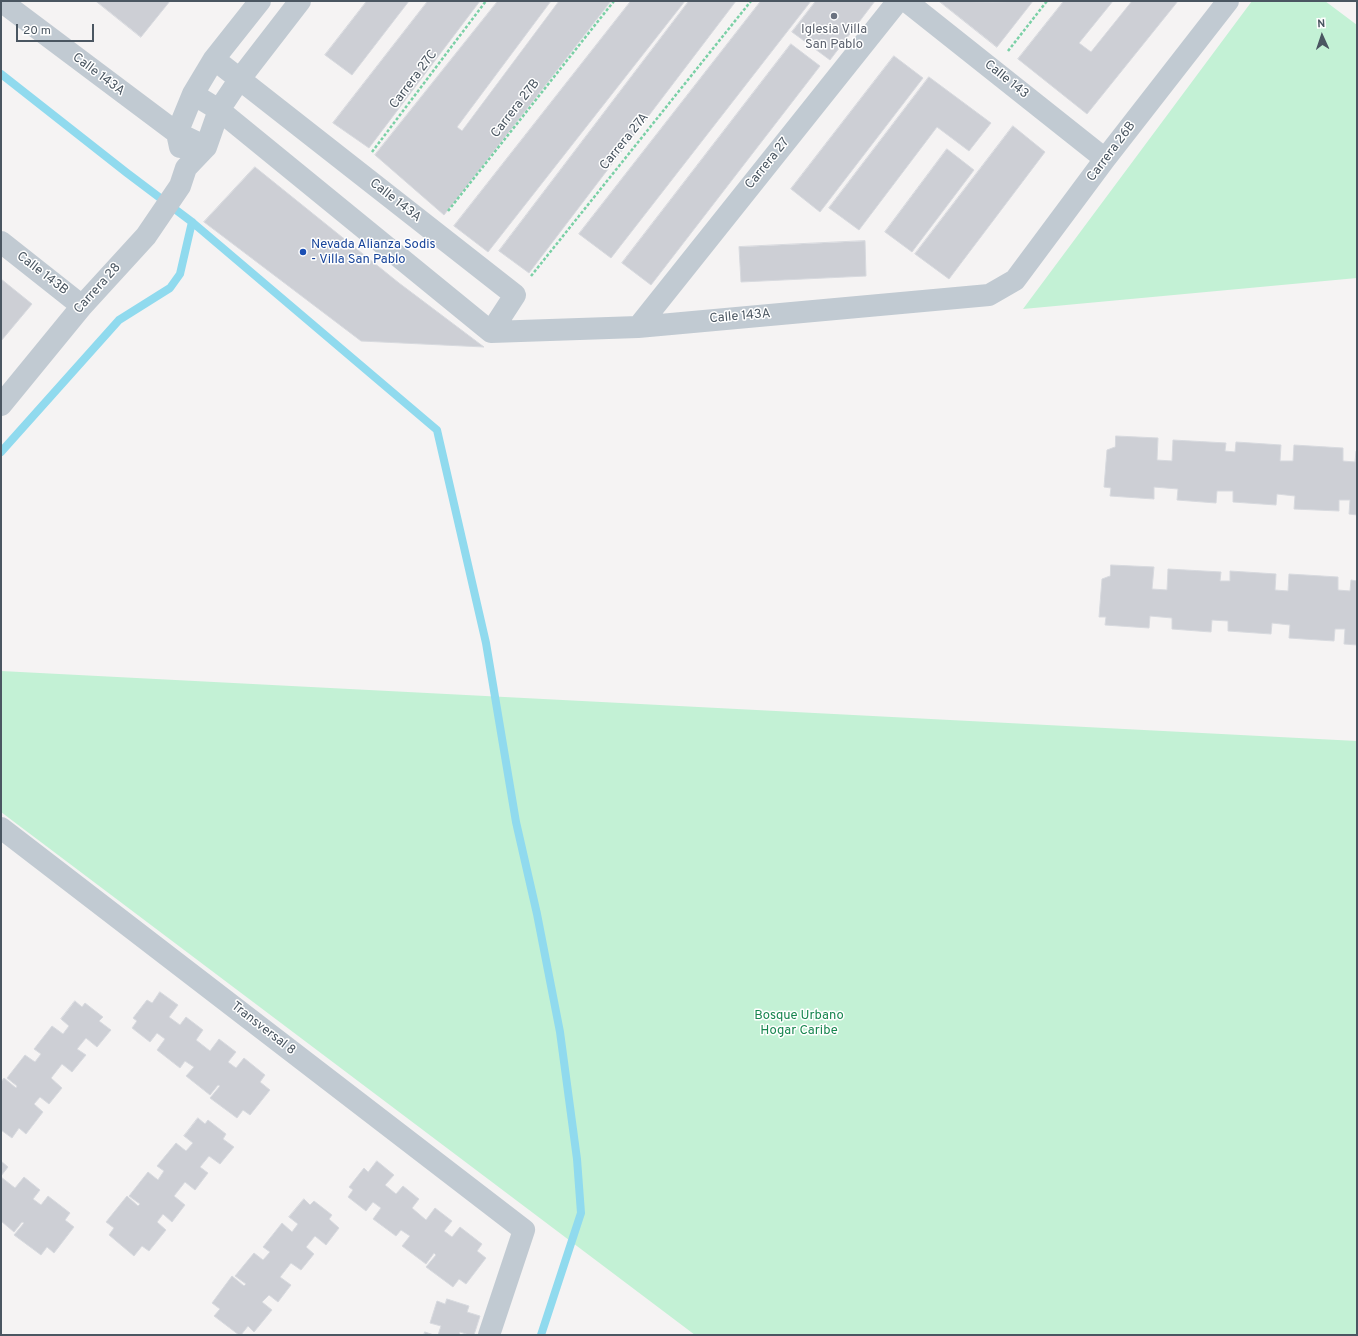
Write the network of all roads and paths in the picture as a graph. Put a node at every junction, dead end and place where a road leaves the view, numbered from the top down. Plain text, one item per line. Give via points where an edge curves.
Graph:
1 (1, 1) edge
2 (260, 1) edge
3 (300, 1) edge
4 (486, 1) edge
5 (614, 1) edge
6 (751, 1) edge
7 (898, 1) edge
8 (906, 1) edge
9 (1047, 1) edge
10 (1228, 1) edge
11 (214, 59) junction
12 (993, 70) junction
13 (240, 80) junction
14 (193, 94) junction
15 (218, 110) junction
16 (177, 133) junction
17 (206, 147) junction
18 (1105, 159) junction
19 (357, 171) junction
20 (183, 177) junction
21 (433, 230) junction
22 (1, 242) edge
23 (515, 295) junction
24 (989, 295) joint
25 (82, 306) junction
26 (638, 327) junction
27 (491, 332) junction
28 (1, 405) edge
29 (1, 828) edge
30 (489, 1335) edge

1 - 16 street, Calle 143A
2 - 11 street
3 - 13 street, Carrera 28
4 - 19 path, Carrera 27C
5 - 21 path, Carrera 27B
6 - 23 path, Carrera 27A
7 - 26 street, Carrera 27
8 - 12 street, Calle 143
9 - 12 path
10 - 18 street, Carrera 26B
11 - 13 street, Calle 143A
11 - 14 street
12 - 18 street, Calle 143
13 - 15 street, Carrera 28
13 - 19 street, Calle 143A
14 - 15 street
14 - 16 street
15 - 17 street, Carrera 28
15 - 27 street
16 - 17 street, Calle 143A
16 - 20 street
17 - 20 street, Carrera 28
18 - 24 street, Carrera 26B via 1015,280
19 - 21 street, Calle 143A
20 - 25 street, Carrera 28 via 146,236
21 - 23 street, Calle 143A
22 - 25 street, Calle 143B
23 - 27 street
24 - 26 street, Calle 143A
25 - 28 street, Carrera 28
26 - 27 street, Calle 143A
29 - 30 street, Transversal 8 via 524,1230

